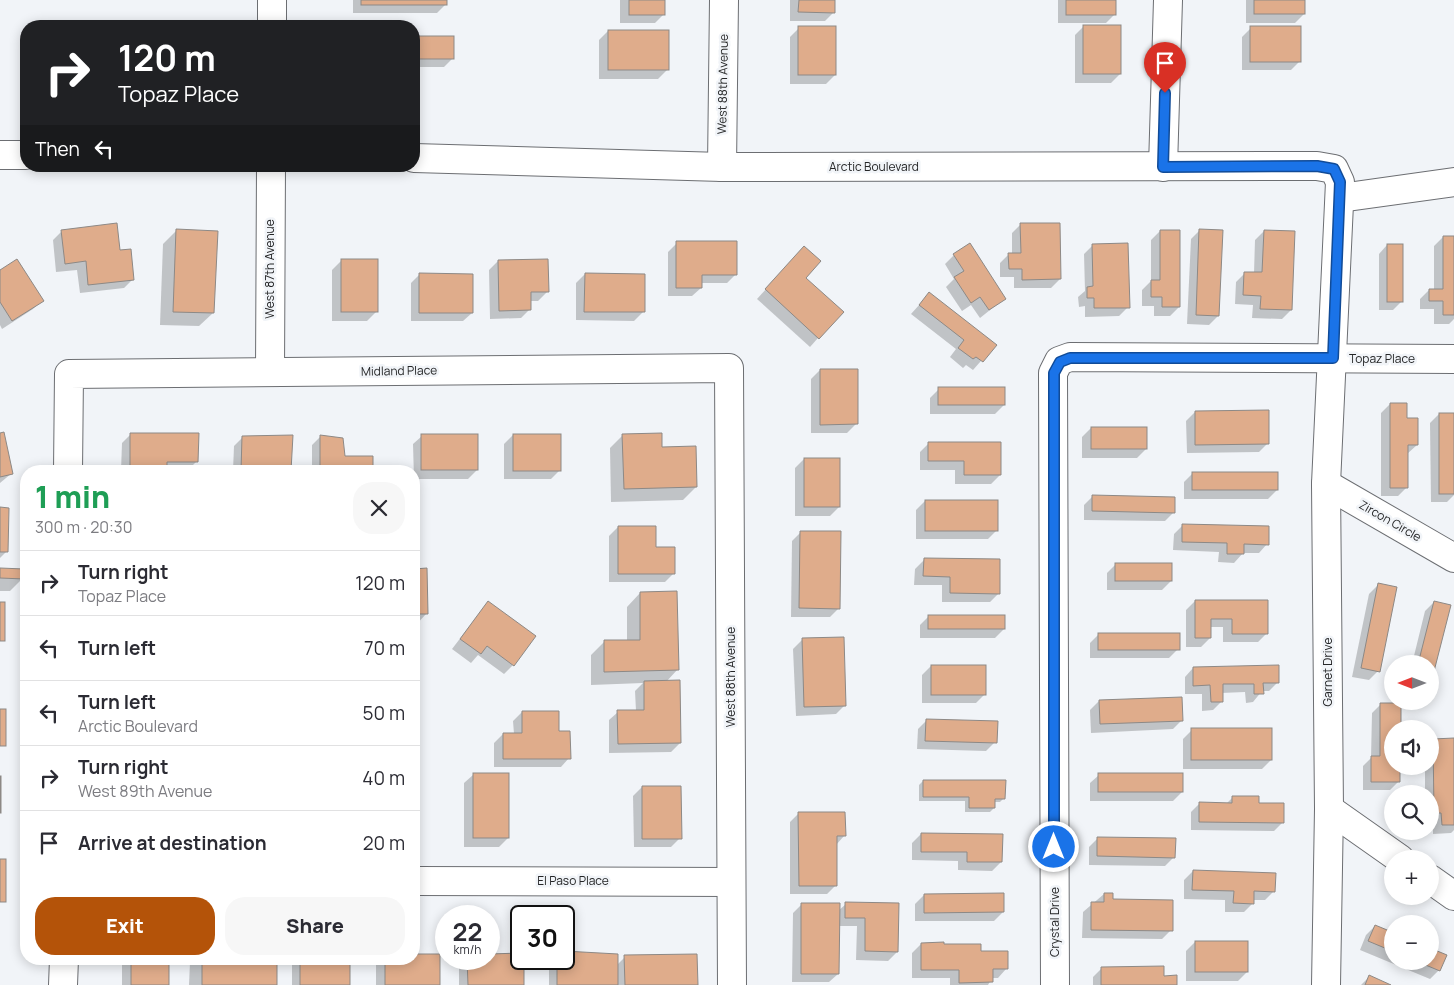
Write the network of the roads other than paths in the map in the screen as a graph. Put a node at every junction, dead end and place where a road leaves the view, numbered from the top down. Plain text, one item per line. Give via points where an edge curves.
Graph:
1 (272, 0) edge
2 (724, 0) edge
3 (1168, 0) edge
4 (272, 20) edge
5 (0, 155) edge
6 (20, 155) edge
7 (420, 158) edge
8 (722, 167) junction
9 (1163, 167) junction
10 (1334, 169) joint
11 (271, 172) edge
12 (1454, 182) edge
13 (1340, 198) junction
14 (1061, 349) joint
15 (1333, 358) junction
16 (1454, 359) edge
17 (729, 368) joint
18 (270, 372) junction
19 (68, 465) edge
20 (1326, 484) junction
21 (1454, 558) edge
22 (1329, 810) junction
23 (1387, 850) edge
24 (420, 881) edge
25 (732, 882) junction
26 (1439, 885) edge
27 (1454, 896) edge
28 (64, 965) edge
29 (64, 985) edge
30 (732, 985) edge
31 (1055, 985) edge
32 (1326, 985) edge

1 - 4 street
2 - 8 street, West 88th Avenue
3 - 9 street
5 - 6 street
7 - 8 street, Arctic Boulevard
8 - 9 street, Arctic Boulevard
9 - 10 street, Arctic Boulevard via 1317,166
10 - 13 street, Garnet Drive via 1340,182
11 - 18 street, West 87th Avenue
12 - 13 street
13 - 15 street, Garnet Drive
14 - 15 street, Topaz Place
14 - 31 street, Crystal Drive via 1060,362 1054,373
15 - 16 street, Topaz Place
15 - 20 street, Garnet Drive
17 - 18 street, Midland Place
17 - 25 street, West 88th Avenue
18 - 19 street, Midland Place via 69,374
20 - 21 street, Zircon Circle
20 - 22 street, Garnet Drive
22 - 23 street
22 - 32 street, Garnet Drive
24 - 25 street, El Paso Place
25 - 30 street, West 88th Avenue
26 - 27 street
28 - 29 street

